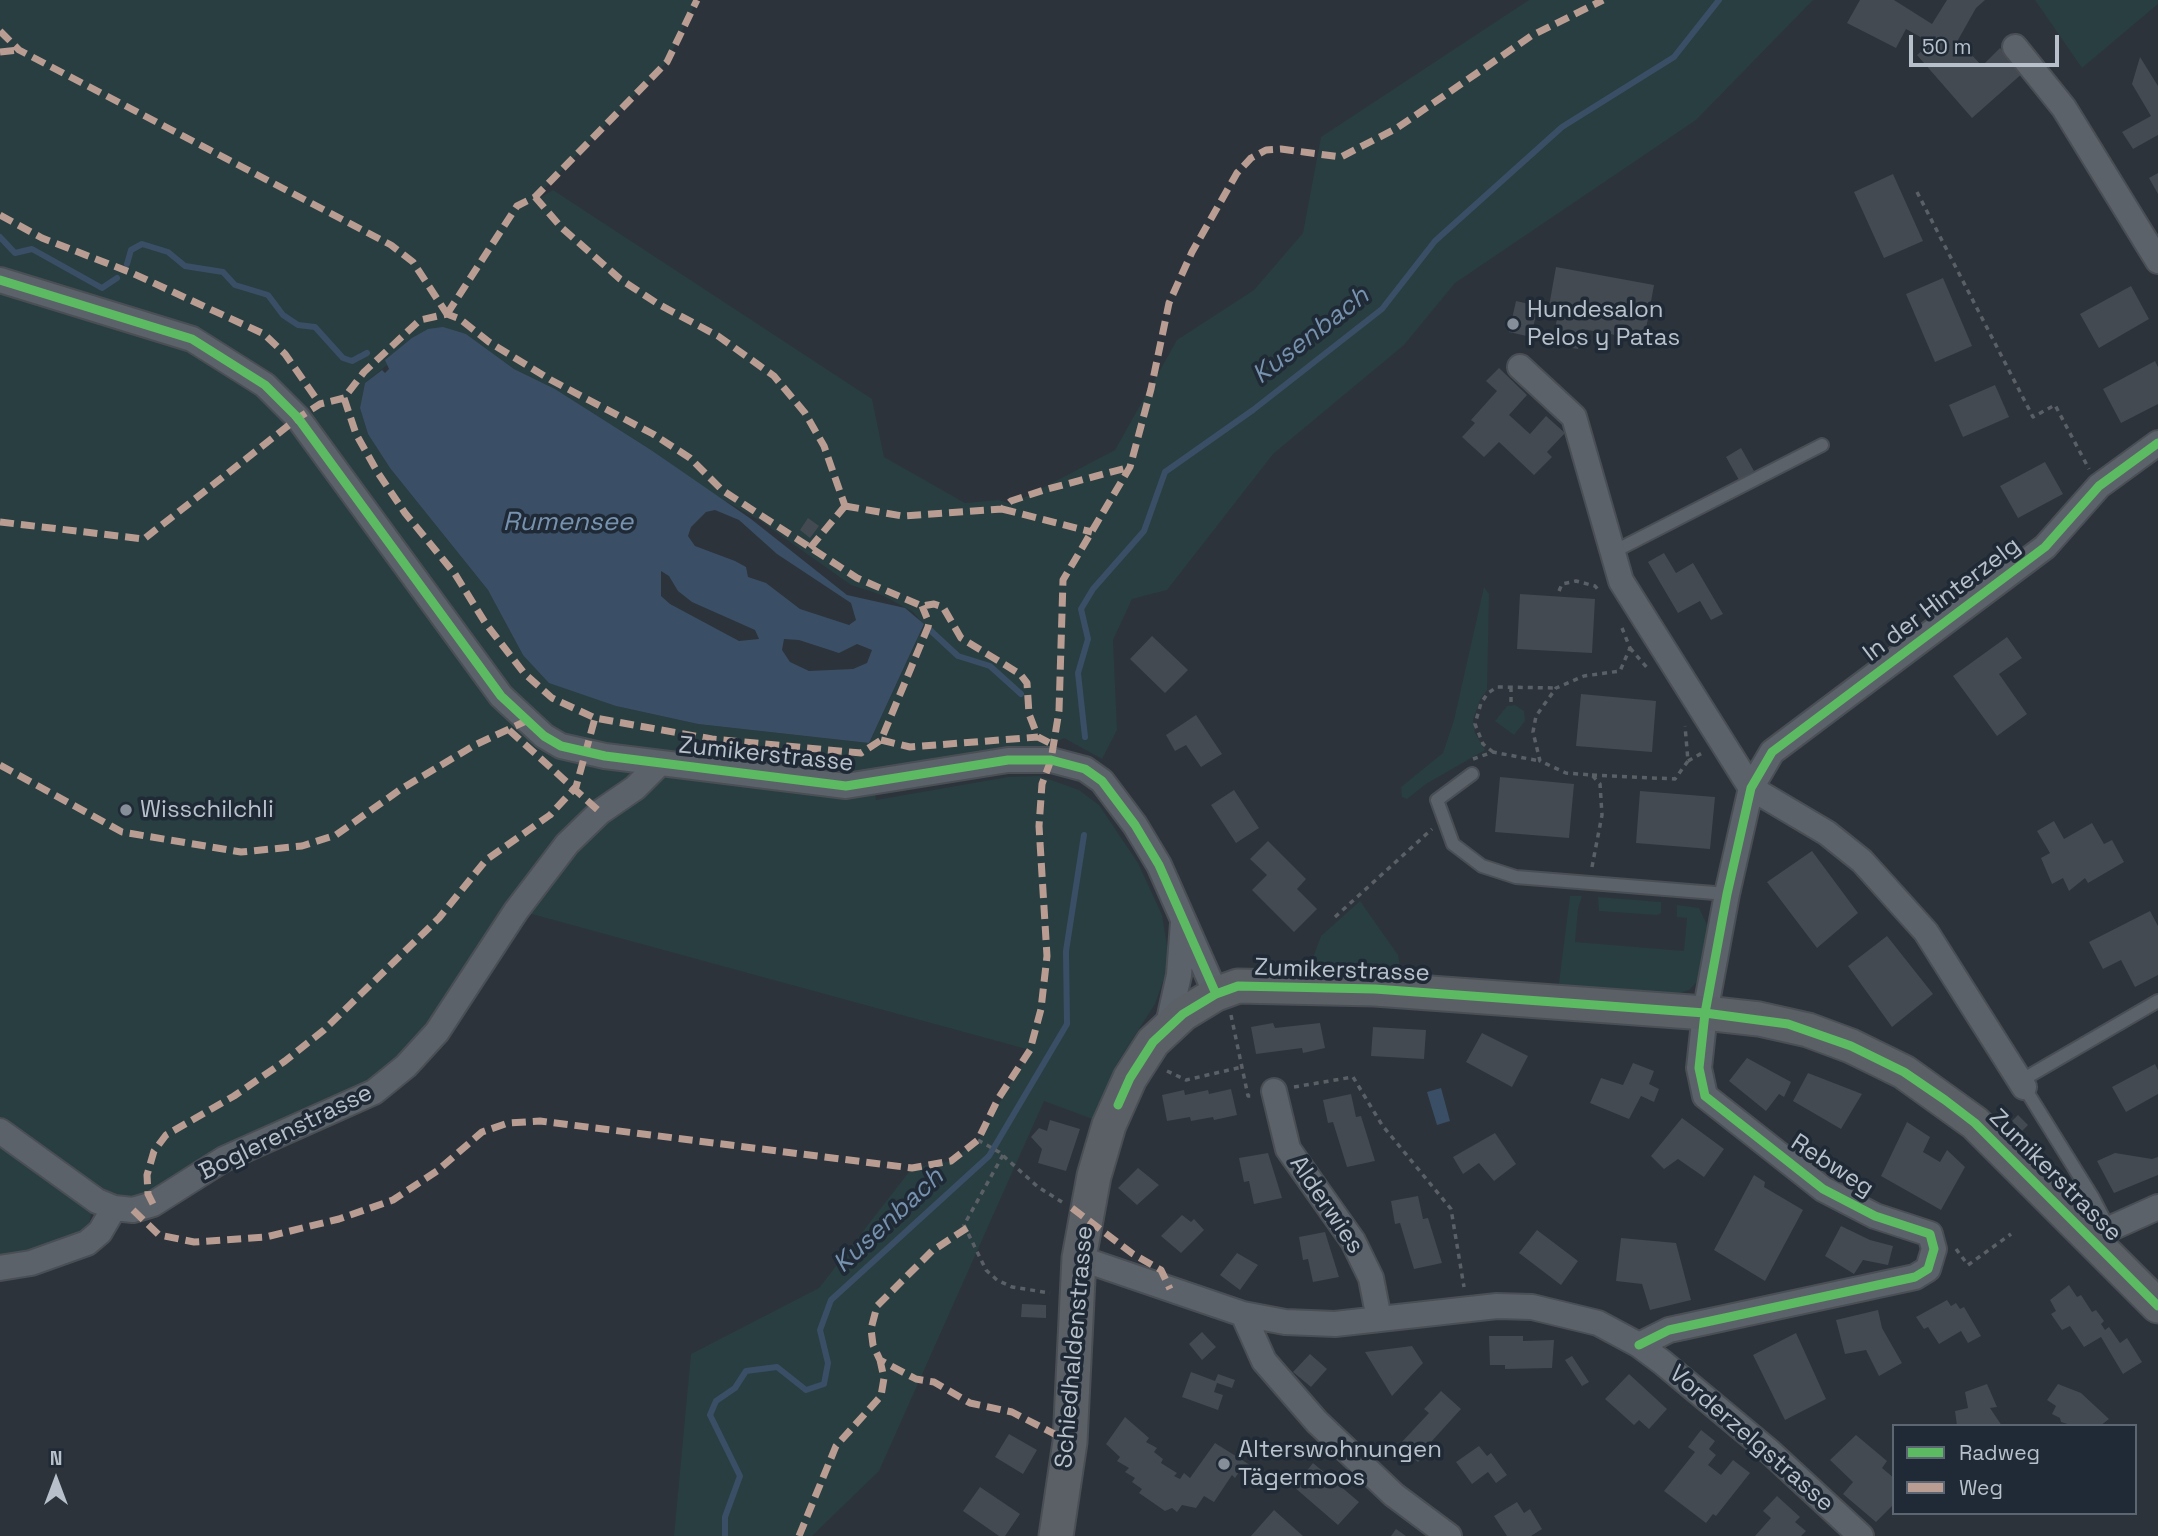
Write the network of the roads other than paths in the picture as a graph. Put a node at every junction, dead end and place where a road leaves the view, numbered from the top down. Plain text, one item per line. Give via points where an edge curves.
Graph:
1 (2015, 47) dead end
2 (2158, 261) edge
3 (0, 280) edge
4 (1520, 367) dead end
5 (2158, 443) edge
6 (1822, 445) dead end
7 (1615, 551) junction
8 (660, 763) junction
9 (1472, 774) dead end
10 (1751, 788) junction
11 (1727, 894) junction
12 (1183, 915) junction
13 (1221, 992) junction
14 (2158, 1001) edge
15 (1705, 1013) junction
16 (1167, 1029) junction
17 (2023, 1083) junction
18 (1274, 1091) dead end
19 (0, 1131) edge
20 (2158, 1207) edge
21 (114, 1208) junction
22 (2102, 1235) junction
23 (1079, 1258) junction
24 (0, 1268) edge
25 (2158, 1306) edge
26 (1243, 1314) junction
27 (1379, 1319) junction
28 (1639, 1345) junction
29 (1056, 1536) edge
30 (1449, 1536) edge
31 (1861, 1536) edge

1 - 2 street via 2064,108
3 - 8 street, Zumikerstrasse via 192,339 265,385 298,418 501,696 526,721 561,746
4 - 7 street via 1574,417
5 - 10 street, In der Hinterzelg via 2099,486 2045,547 1772,752
6 - 7 lane
7 - 10 street via 1621,581
8 - 12 street, Zumikerstrasse via 846,786 1008,760 1051,760 1085,769 1102,781 1135,825
8 - 21 street, Boglerenstrasse via 567,844 516,911 437,1032 406,1066 373,1092 225,1159 153,1205
9 - 11 lane via 1437,800 1453,844 1482,866 1516,877
10 - 11 street, Rebweg
10 - 17 street via 1827,834 1861,861 1926,932
11 - 15 street, Rebweg
12 - 13 street, Zumikerstrasse
12 - 16 street via 1181,964
13 - 15 main road, Zumikerstrasse via 1264,985 1375,989
13 - 16 main road, Schiedhaldenstrasse
14 - 17 lane
15 - 22 main road, Zumikerstrasse via 1808,1030 1903,1072 1975,1123
15 - 28 street, Rebweg via 1699,1068 1705,1096 1823,1189 1875,1216 1930,1234 1933,1261 1915,1277 1669,1330
16 - 23 main road, Schiedhaldenstrasse via 1141,1058 1109,1125
17 - 22 lane via 2093,1198
18 - 27 street, Alderwies via 1288,1149 1353,1241 1371,1278
19 - 21 street via 97,1201
20 - 22 street
21 - 24 street via 100,1232 87,1243
22 - 25 main road, Zumikerstrasse
23 - 26 street
23 - 29 main road, Schiedhaldenstrasse via 1070,1442
26 - 27 street via 1335,1324
26 - 30 street via 1264,1361 1317,1422 1394,1495
27 - 28 street via 1468,1308 1532,1307 1598,1323
28 - 31 street, Vorderzelgstrasse via 1770,1452

